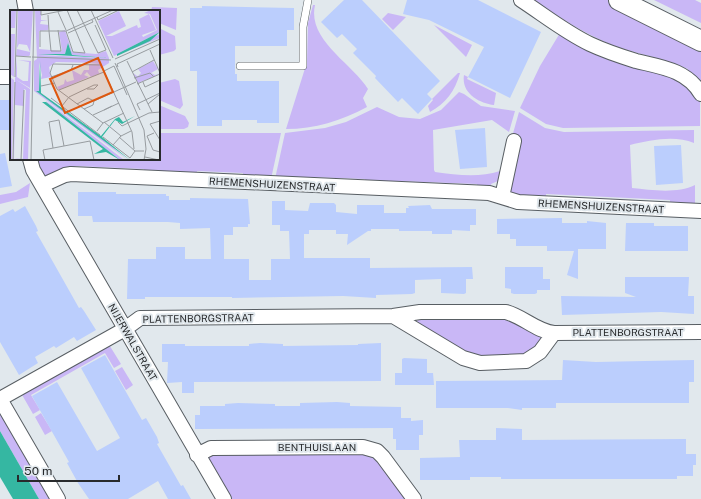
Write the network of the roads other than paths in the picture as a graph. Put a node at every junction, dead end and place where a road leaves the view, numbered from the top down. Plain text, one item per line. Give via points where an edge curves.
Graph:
1 (24, 0) edge
2 (308, 0) edge
3 (521, 0) edge
4 (619, 0) edge
5 (647, 0) edge
6 (26, 10) edge
7 (701, 27) edge
8 (701, 41) edge
9 (240, 66) dead end
10 (701, 94) edge
11 (514, 141) dead end
12 (30, 160) edge
13 (43, 186) junction
14 (502, 197) junction
15 (701, 211) edge
16 (393, 316) junction
17 (125, 329) junction
18 (701, 332) edge
19 (554, 334) junction
20 (0, 399) edge
21 (198, 455) junction
22 (58, 499) edge
23 (224, 499) edge
24 (414, 499) edge

1 - 6 street
2 - 9 lane via 303,27 303,66
3 - 10 street via 559,28 589,44 678,72 693,82
4 - 8 main road
5 - 7 main road
11 - 14 street
12 - 13 street, NIJERWALSTRAAT
13 - 14 street, RHEMENSHUIZENSTRAAT via 71,174 489,193
13 - 17 street, NIJERWALSTRAAT
14 - 15 street, RHEMENSHUIZENSTRAAT via 518,202
16 - 17 street, PLATTENBORGSTRAAT via 140,318
16 - 19 street, PLATTENBORGSTRAAT via 420,312 506,312 516,315 542,331
16 - 19 street via 463,358 480,363 526,361 540,352
17 - 20 street, PLATTENBORGSTRAAT
17 - 21 street, NIJERWALSTRAAT
18 - 19 street, PLATTENBORGSTRAAT
20 - 22 street
21 - 23 street, NIJERWALSTRAAT
21 - 24 street, BENTHUISLAAN via 211,448 364,446 377,451 383,457

